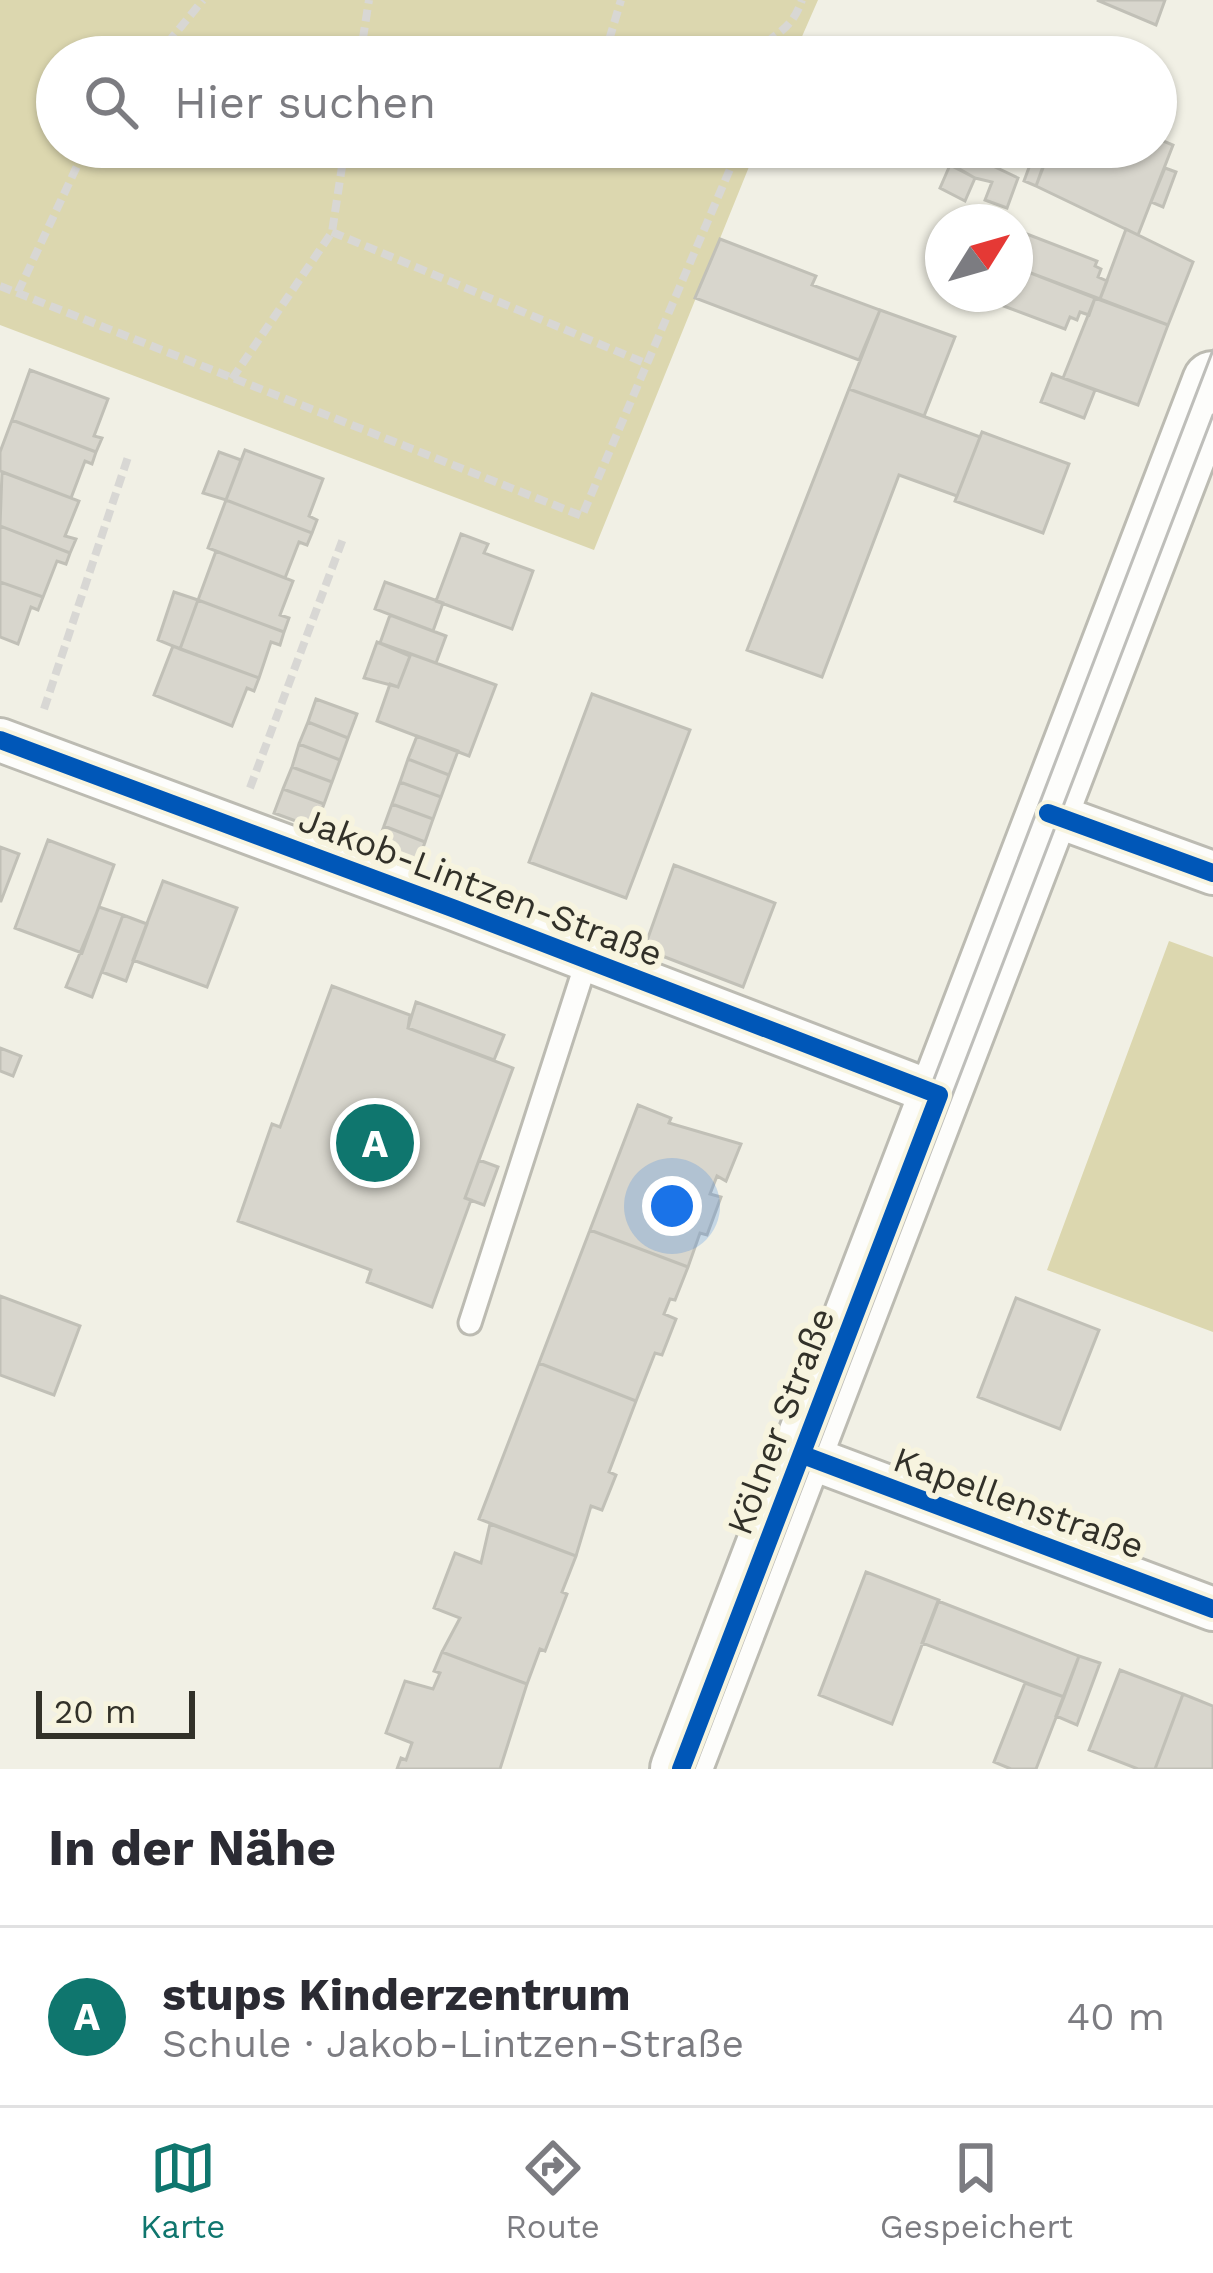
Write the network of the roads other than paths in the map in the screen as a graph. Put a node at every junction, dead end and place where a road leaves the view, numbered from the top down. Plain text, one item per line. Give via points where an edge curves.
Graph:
1 (1213, 382) edge
2 (15, 745) edge
3 (1048, 813) junction
4 (1213, 873) edge
5 (587, 960) junction
6 (938, 1095) junction
7 (470, 1324) dead end
8 (803, 1455) junction
9 (1213, 1610) edge
10 (681, 1769) edge

1 - 3 main road, Kölner Straße
2 - 5 street, Jakob-Lintzen-Straße
3 - 4 street
3 - 6 main road, Kölner Straße
5 - 6 street, Jakob-Lintzen-Straße
5 - 7 lane
6 - 8 main road, Kölner Straße
8 - 9 street, Kapellenstraße
8 - 10 main road, Kölner Straße

